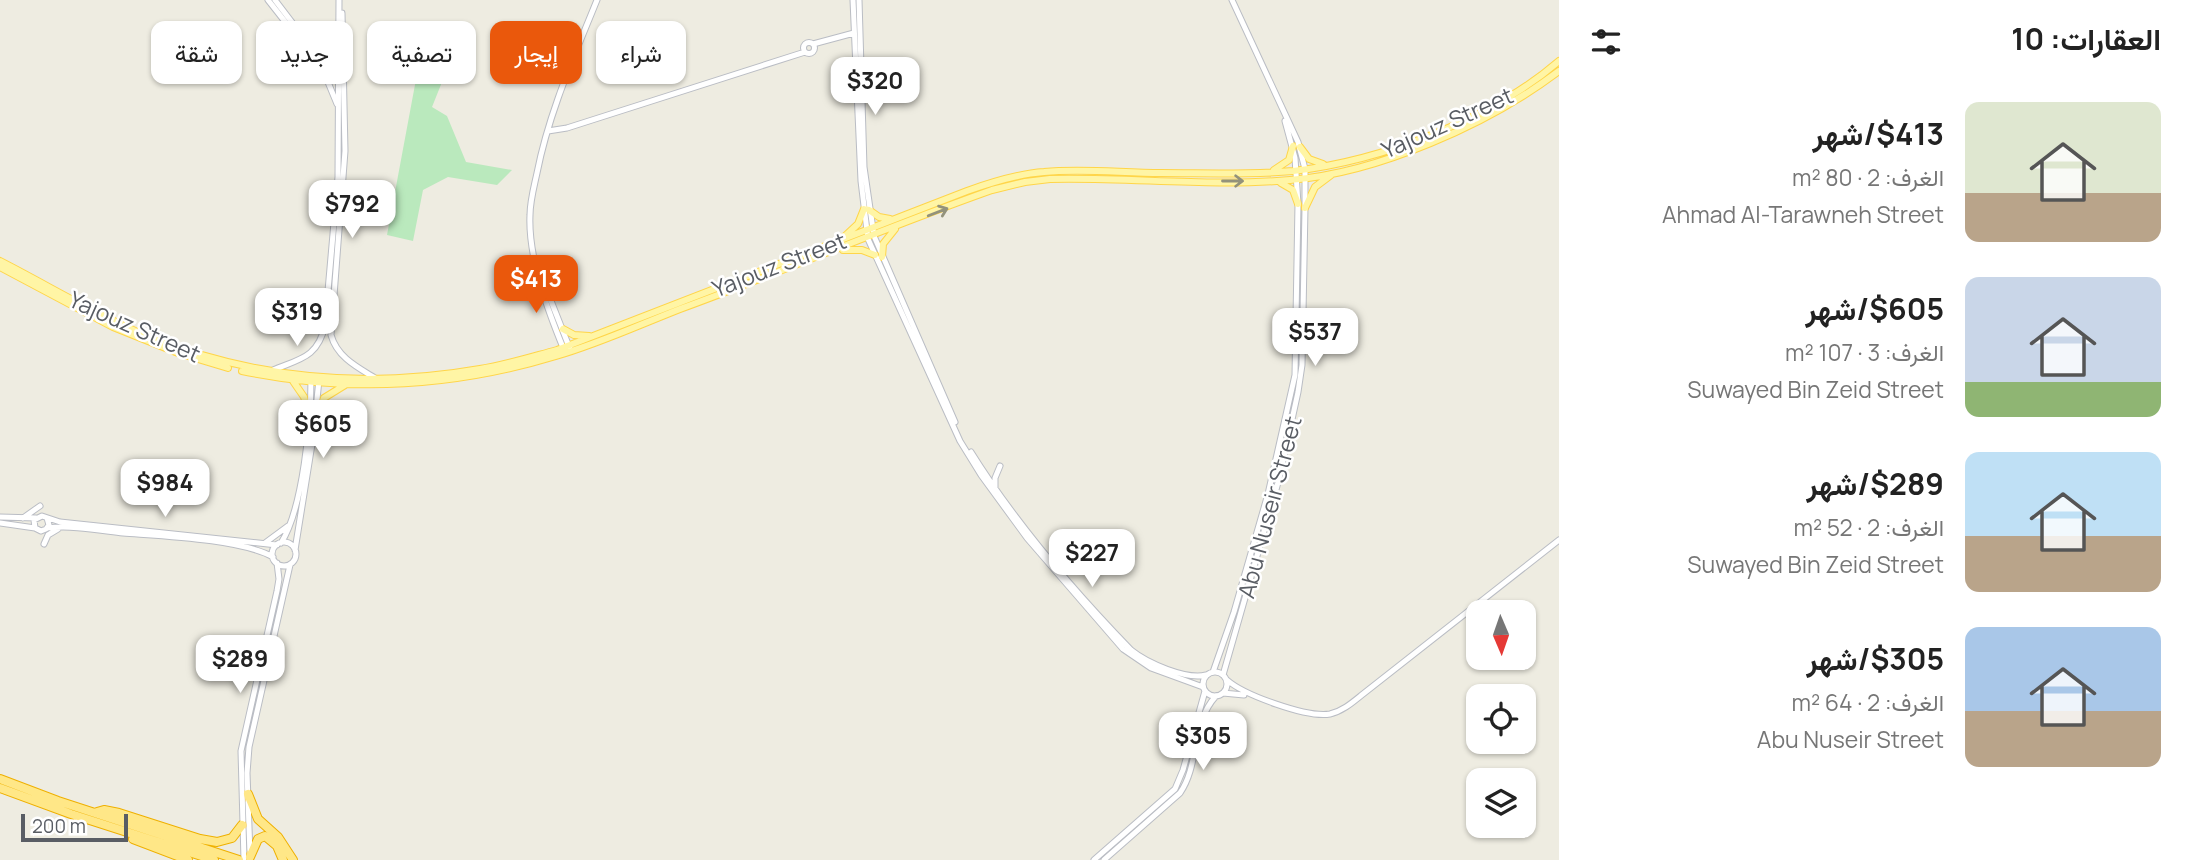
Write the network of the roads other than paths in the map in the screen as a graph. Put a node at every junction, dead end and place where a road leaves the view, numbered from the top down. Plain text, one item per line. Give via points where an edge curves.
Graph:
1 (268, 0) edge
2 (275, 0) edge
3 (340, 0) edge
4 (597, 0) edge
5 (853, 0) edge
6 (859, 0) edge
7 (1232, 0) edge
8 (287, 21) edge
9 (290, 21) edge
10 (341, 21) edge
11 (854, 33) junction
12 (1559, 61) edge
13 (1559, 71) edge
14 (328, 84) edge
15 (340, 84) edge
16 (344, 84) edge
17 (339, 111) junction
18 (552, 114) junction
19 (548, 129) junction
20 (559, 129) junction
21 (544, 141) junction
22 (1297, 147) junction
23 (1332, 165) junction
24 (1305, 169) junction
25 (1296, 170) junction
26 (1336, 172) junction
27 (1265, 173) junction
28 (341, 177) junction
29 (1301, 179) junction
30 (1276, 181) junction
31 (340, 192) junction
32 (1298, 204) junction
33 (1305, 208) junction
34 (866, 210) junction
35 (899, 218) junction
36 (896, 227) junction
37 (869, 229) junction
38 (871, 237) junction
39 (838, 242) junction
40 (831, 252) junction
41 (879, 256) junction
42 (0, 261) edge
43 (0, 267) edge
44 (538, 267) junction
45 (563, 329) junction
46 (324, 330) junction
47 (331, 330) junction
48 (591, 336) junction
49 (567, 349) junction
50 (271, 372) junction
51 (375, 378) junction
52 (315, 380) junction
53 (293, 381) junction
54 (348, 384) junction
55 (313, 418) junction
56 (1000, 466) dead end
57 (995, 488) junction
58 (36, 518) junction
59 (47, 518) junction
60 (16, 519) junction
61 (0, 520) edge
62 (290, 523) junction
63 (61, 525) junction
64 (35, 528) junction
65 (47, 528) junction
66 (1559, 540) edge
67 (44, 544) dead end
68 (261, 544) junction
69 (279, 544) junction
70 (295, 550) junction
71 (275, 560) junction
72 (290, 565) junction
73 (1209, 674) junction
74 (1225, 677) junction
75 (1204, 689) junction
76 (1220, 694) junction
77 (1351, 703) junction
78 (0, 779) edge
79 (0, 788) edge
80 (248, 794) junction
81 (95, 813) junction
82 (102, 824) junction
83 (242, 825) junction
84 (246, 859) edge
85 (188, 860) edge
86 (214, 860) edge
87 (283, 860) edge
88 (293, 860) edge
89 (1094, 860) edge
90 (1104, 860) edge

1 - 8 street
2 - 9 street
3 - 10 street
4 - 18 street
5 - 11 street
6 - 34 street
7 - 22 street
11 - 20 street via 814,46 810,54 804,49
11 - 34 street
12 - 23 main road, Yajouz Street via 1527,86 1469,117 1406,144
13 - 26 main road, Yajouz Street via 1465,127 1383,160
14 - 17 street
15 - 17 street
16 - 28 street
17 - 28 street
18 - 19 street
18 - 20 street
19 - 20 street
19 - 21 street
20 - 21 street
21 - 44 street via 530,213
22 - 23 main road via 1309,159
22 - 24 street, Abu Nuseir Street
22 - 25 street, Abu Nuseir Street
22 - 27 main road via 1285,164
23 - 24 main road, Yajouz Street
24 - 25 main road, Yajouz Street
24 - 29 street, Abu Nuseir Street
25 - 27 main road, Yajouz Street
25 - 29 street, Abu Nuseir Street
26 - 29 main road, Yajouz Street
26 - 33 main road via 1316,186
27 - 35 main road, Yajouz Street via 1031,173 988,183
28 - 31 street
29 - 30 main road, Yajouz Street
29 - 32 street, Abu Nuseir Street
29 - 33 street, Abu Nuseir Street
30 - 32 main road via 1293,190
36 -> 30 main road, Yajouz Street via 982,193 1025,182
31 - 46 street
31 - 47 street
32 - 73 street, Abu Nuseir Street via 1293,387 1246,571 1224,643
33 - 74 street, Abu Nuseir Street via 1298,392
34 - 35 main road via 881,218
34 - 37 street
34 - 39 main road
35 - 37 main road, Yajouz Street
36 - 38 main road, Yajouz Street
36 - 41 main road
37 - 38 street
37 - 39 main road, Yajouz Street
38 - 40 main road, Yajouz Street
38 - 41 street
39 - 48 main road, Yajouz Street
40 - 41 main road via 856,249
40 - 49 main road, Yajouz Street
41 - 57 street via 962,436
41 - 75 street via 960,441 1017,525 1128,654
42 - 50 main road, Yajouz Street via 144,335 206,357
43 - 53 main road, Yajouz Street via 113,327 166,348
44 - 45 street
44 - 49 street via 551,319
45 - 48 main road
45 - 49 street
46 - 47 street
46 - 50 street via 304,358
47 - 51 street via 341,354
48 - 49 main road, Yajouz Street
49 - 51 main road, Yajouz Street via 481,369
49 - 54 main road, Yajouz Street via 516,368 458,379
50 - 52 main road, Yajouz Street
51 - 52 main road, Yajouz Street
52 - 53 main road, Yajouz Street
52 - 54 main road, Yajouz Street
52 - 55 street
53 - 55 main road
54 - 55 main road via 324,398
55 - 62 street
55 - 70 street
56 - 57 street
57 - 73 street via 1065,578 1131,650 1181,673
58 - 59 street
58 - 60 street
58 - 64 street
59 - 63 street
59 - 65 street
60 - 61 street
60 - 63 street via 40,507
61 - 64 street
62 - 68 street
62 - 69 street
63 - 65 street
63 - 67 street
63 - 68 street
63 - 71 street via 256,549
64 - 65 street
66 - 77 street
68 - 69 street
69 - 70 street via 288,543
69 - 71 street via 273,551
70 - 72 street
71 - 72 street
71 - 83 street via 278,584 241,751
72 - 80 street via 249,747
73 - 74 street
73 - 75 street, Abu Nuseir Street
74 - 76 street, Abu Nuseir Street via 1227,686
74 - 77 street via 1250,695 1317,714 1335,713
75 - 76 street
75 - 89 street via 1175,789
76 - 77 street via 1241,694 1321,717 1339,714
76 - 90 street via 1205,712 1180,793
78 - 81 highway
79 - 82 highway
80 - 84 street
80 - 88 highway via 258,819 278,837
81 - 83 highway via 118,813 213,842 232,838
81 - 84 highway
82 - 85 highway
82 - 86 highway
83 - 84 street
84 - 87 highway via 265,836 277,846

